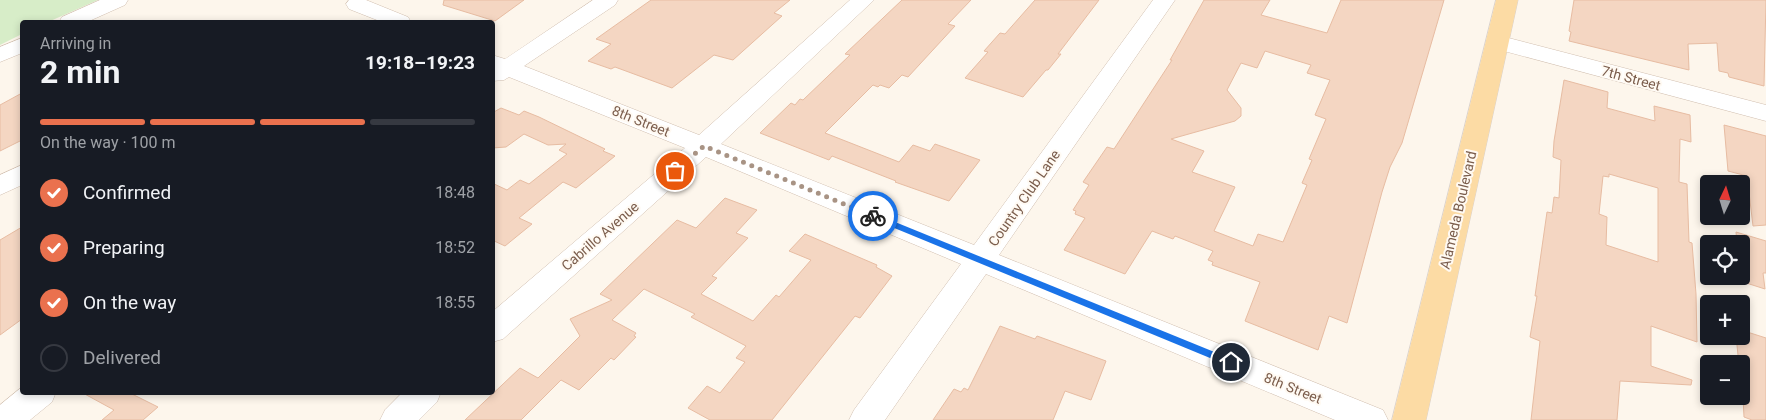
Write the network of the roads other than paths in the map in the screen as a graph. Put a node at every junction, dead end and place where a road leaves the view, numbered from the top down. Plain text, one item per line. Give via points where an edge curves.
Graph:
1 (117, 0) edge
2 (607, 0) edge
3 (863, 0) edge
4 (1164, 0) edge
5 (1507, 0) edge
6 (357, 4) dead end
7 (74, 20) edge
8 (395, 20) edge
9 (1497, 42) junction
10 (20, 46) edge
11 (0, 55) edge
12 (497, 69) edge
13 (1766, 113) edge
14 (704, 146) junction
15 (20, 175) edge
16 (0, 186) edge
17 (980, 260) junction
18 (495, 327) edge
19 (36, 395) edge
20 (422, 395) edge
21 (6, 420) edge
22 (397, 420) edge
23 (866, 420) edge
24 (1371, 420) edge
25 (1409, 420) edge

1 - 7 street
2 - 12 street
3 - 14 street, Cabrillo Avenue
4 - 17 street, Country Club Lane
5 - 9 main road, Alameda Boulevard
6 - 8 street
9 - 13 street, 7th Street
9 - 25 main road, Alameda Boulevard
10 - 11 street
12 - 14 street, 8th Street
14 - 17 street, 8th Street
14 - 18 street, Cabrillo Avenue
15 - 16 street
17 - 23 street, Country Club Lane
17 - 24 street, 8th Street
19 - 21 street
20 - 22 street

